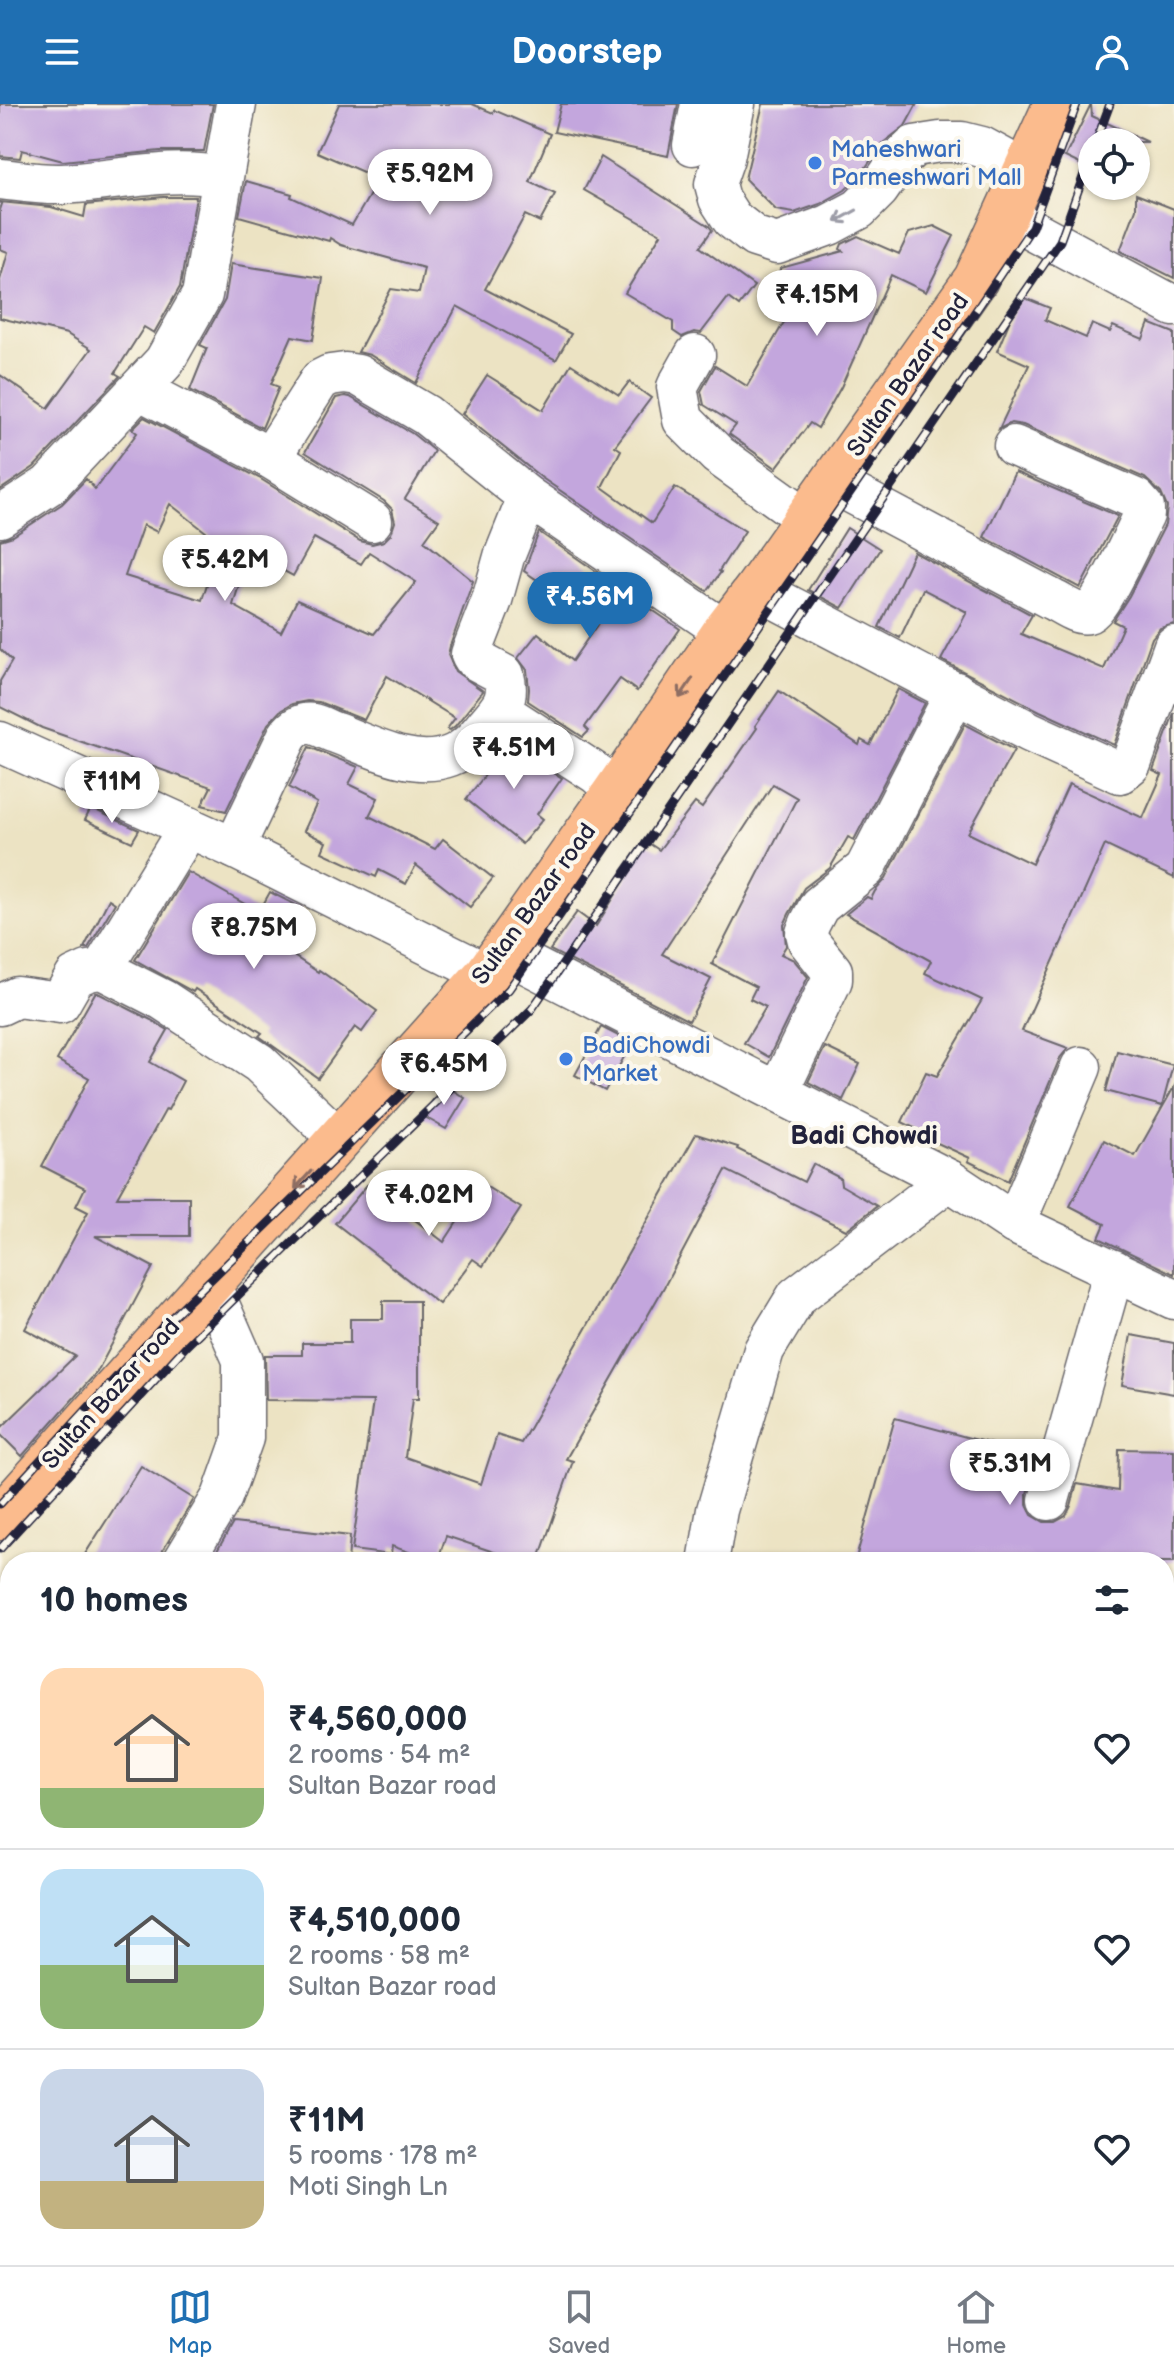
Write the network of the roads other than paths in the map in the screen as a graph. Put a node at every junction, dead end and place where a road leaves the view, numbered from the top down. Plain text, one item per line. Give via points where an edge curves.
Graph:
1 (236, 104) edge
2 (701, 104) edge
3 (735, 104) edge
4 (1056, 104) edge
5 (693, 145) dead end
6 (1026, 171) junction
7 (222, 177) junction
8 (0, 179) edge
9 (1006, 216) junction
10 (1174, 306) edge
11 (695, 355) dead end
12 (139, 389) junction
13 (1014, 446) dead end
14 (270, 458) junction
15 (833, 483) junction
16 (528, 497) junction
17 (0, 517) edge
18 (807, 519) junction
19 (372, 521) dead end
20 (757, 589) junction
21 (725, 631) junction
22 (1174, 646) edge
23 (956, 692) junction
24 (499, 710) junction
25 (0, 742) edge
26 (616, 791) junction
27 (189, 827) junction
28 (234, 848) junction
29 (495, 963) junction
30 (102, 969) junction
31 (0, 1005) edge
32 (1081, 1067) dead end
33 (778, 1092) junction
34 (339, 1139) junction
35 (949, 1180) junction
36 (1015, 1224) junction
37 (1114, 1270) junction
38 (210, 1284) junction
39 (1174, 1299) edge
40 (1049, 1500) dead end
41 (0, 1518) edge
42 (189, 1552) edge
43 (710, 1552) edge

1 - 7 street
2 - 5 street
6 -> 3 street via 962,142 914,146 859,209 777,244 755,237 732,219 719,199 715,184
4 - 6 main road, Sultan Bazar road
6 - 9 main road, Sultan Bazar road
7 - 8 street via 171,173 59,185
7 - 12 street via 202,295 164,362
9 - 10 street
9 - 15 main road, Sultan Bazar road via 976,279
11 - 18 street via 677,387 683,420 718,455
12 - 14 street
12 - 17 street via 49,485
13 - 15 street via 1136,499 1144,508 1106,592 1088,614
14 - 16 street via 320,380 345,373 358,375 426,415
14 - 19 street
15 - 18 main road, Sultan Bazar road
16 - 21 street
16 - 24 street via 471,654 504,675 508,691
18 - 20 main road, Sultan Bazar road
20 - 21 main road, Sultan Bazar road
20 - 23 street
21 -> 26 main road, Sultan Bazar road
22 - 23 street via 1131,764 1120,773
23 - 33 street via 865,869 819,906 810,923 808,941 832,971 832,980
24 - 26 street
24 - 28 street via 463,748 419,761 312,724 299,725 287,737
25 - 27 street
26 - 29 main road, Sultan Bazar road
27 - 28 street
27 - 30 street
28 - 29 street
29 - 33 street
29 - 34 main road, Sultan Bazar road
30 - 31 street via 75,977 60,1003 17,997
30 - 34 street via 163,1000 259,1063
32 - 36 street
33 - 35 street
34 -> 38 main road, Sultan Bazar road
35 - 36 street
35 - 43 street via 797,1296 764,1350
36 - 37 street
37 - 39 street
37 - 40 street
38 - 41 main road, Sultan Bazar road
38 - 42 street via 243,1360 243,1438 222,1497

